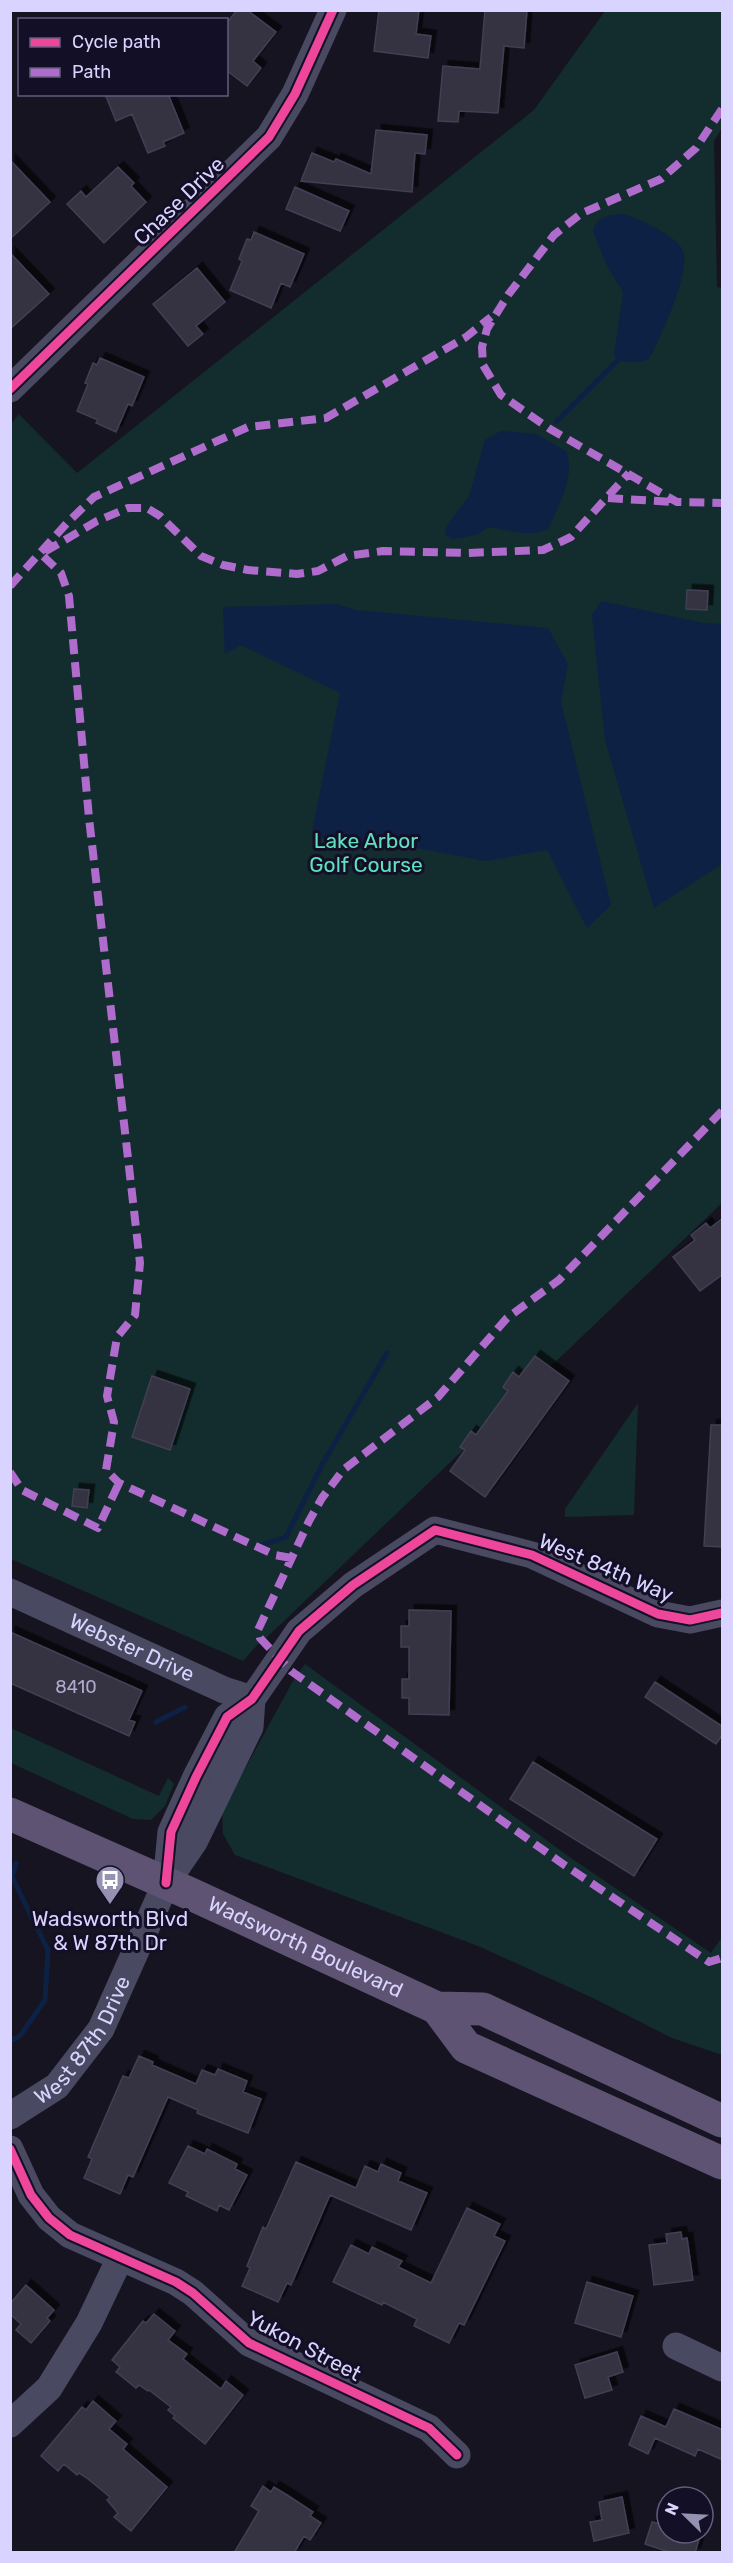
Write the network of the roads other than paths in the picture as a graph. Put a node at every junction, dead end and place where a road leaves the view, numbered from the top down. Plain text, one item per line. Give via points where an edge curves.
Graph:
1 (333, 10) edge
2 (10, 389) edge
3 (10, 1592) edge
4 (723, 1613) edge
5 (252, 1699) junction
6 (10, 1814) edge
7 (166, 1883) junction
8 (437, 2008) junction
9 (10, 2115) edge
10 (723, 2121) edge
11 (10, 2149) edge
12 (723, 2163) edge
13 (120, 2258) junction
14 (676, 2346) dead end
15 (723, 2368) edge
16 (10, 2424) edge
17 (457, 2455) dead end

1 - 2 street, Chase Drive via 295,94 269,137
3 - 5 street, Webster Drive via 224,1690
4 - 5 street, West 84th Way via 690,1620 658,1614 532,1555 435,1530 353,1585 299,1631
5 - 7 street, West 84th Way via 250,1727 194,1842
6 - 7 main road, Wadsworth Boulevard
7 - 8 main road, Wadsworth Boulevard
7 - 9 street, West 87th Drive via 101,2030 57,2086
8 - 10 main road, Wadsworth Boulevard via 483,2009
8 - 12 main road, Wadsworth Boulevard via 466,2047
11 - 13 street, Yukon Street via 32,2195 49,2218 70,2235
13 - 16 street via 89,2323 49,2388
13 - 17 street, Yukon Street via 193,2293 249,2343 429,2428
14 - 15 street

